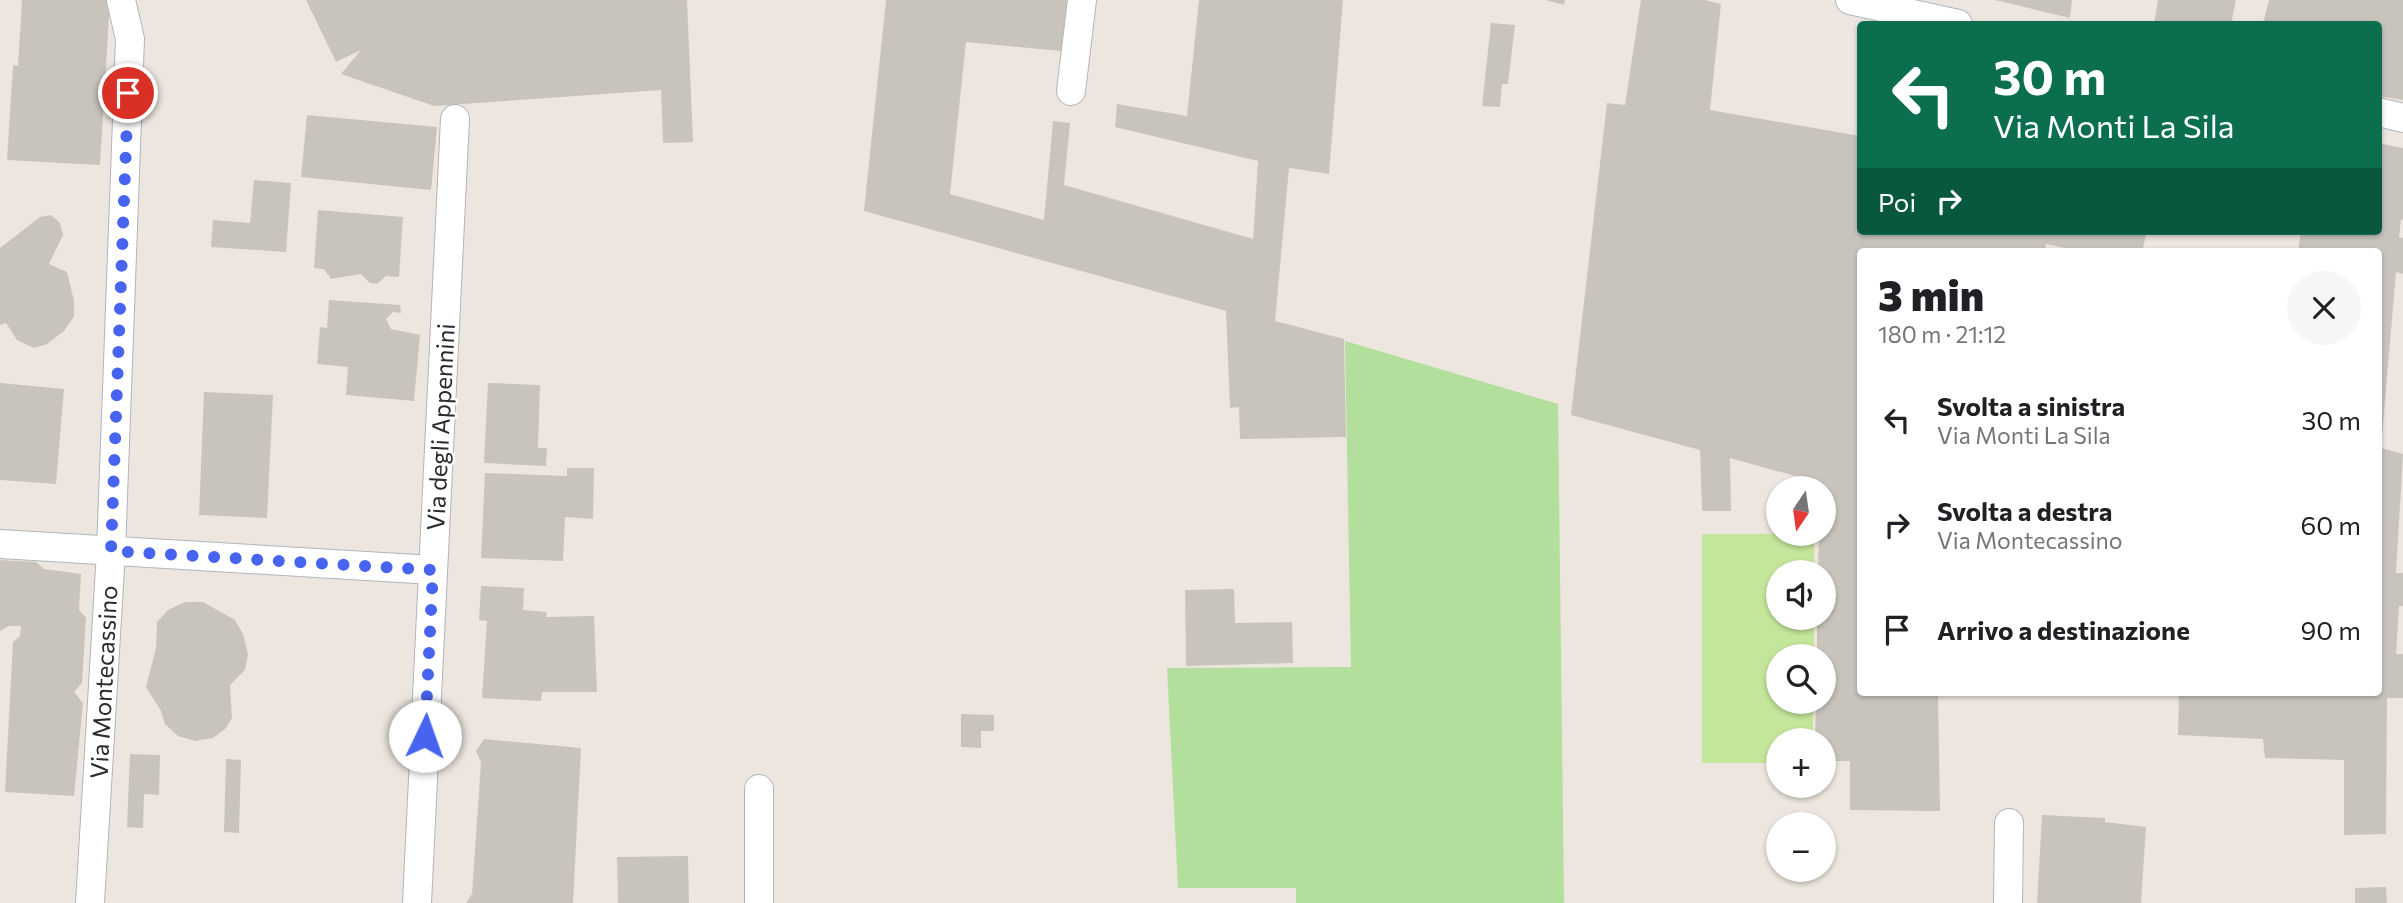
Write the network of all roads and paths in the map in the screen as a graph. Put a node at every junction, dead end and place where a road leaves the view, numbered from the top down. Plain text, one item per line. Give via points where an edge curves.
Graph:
1 (121, 0) edge
2 (1082, 0) edge
3 (1850, 0) edge
4 (1944, 21) edge
5 (1071, 91) dead end
6 (2382, 114) edge
7 (2403, 118) edge
8 (454, 119) dead end
9 (0, 544) edge
10 (111, 551) junction
11 (433, 570) junction
12 (758, 789) dead end
13 (2009, 823) dead end
14 (90, 903) edge
15 (417, 903) edge
16 (759, 903) edge
17 (2008, 903) edge

1 - 10 street, Via Montecassino via 130,39
2 - 5 street
3 - 4 street
6 - 7 street
8 - 11 street, Via degli Appennini
9 - 10 street
10 - 11 street
10 - 14 street, Via Montecassino
11 - 15 street, Via degli Appennini
12 - 16 street
13 - 17 street

